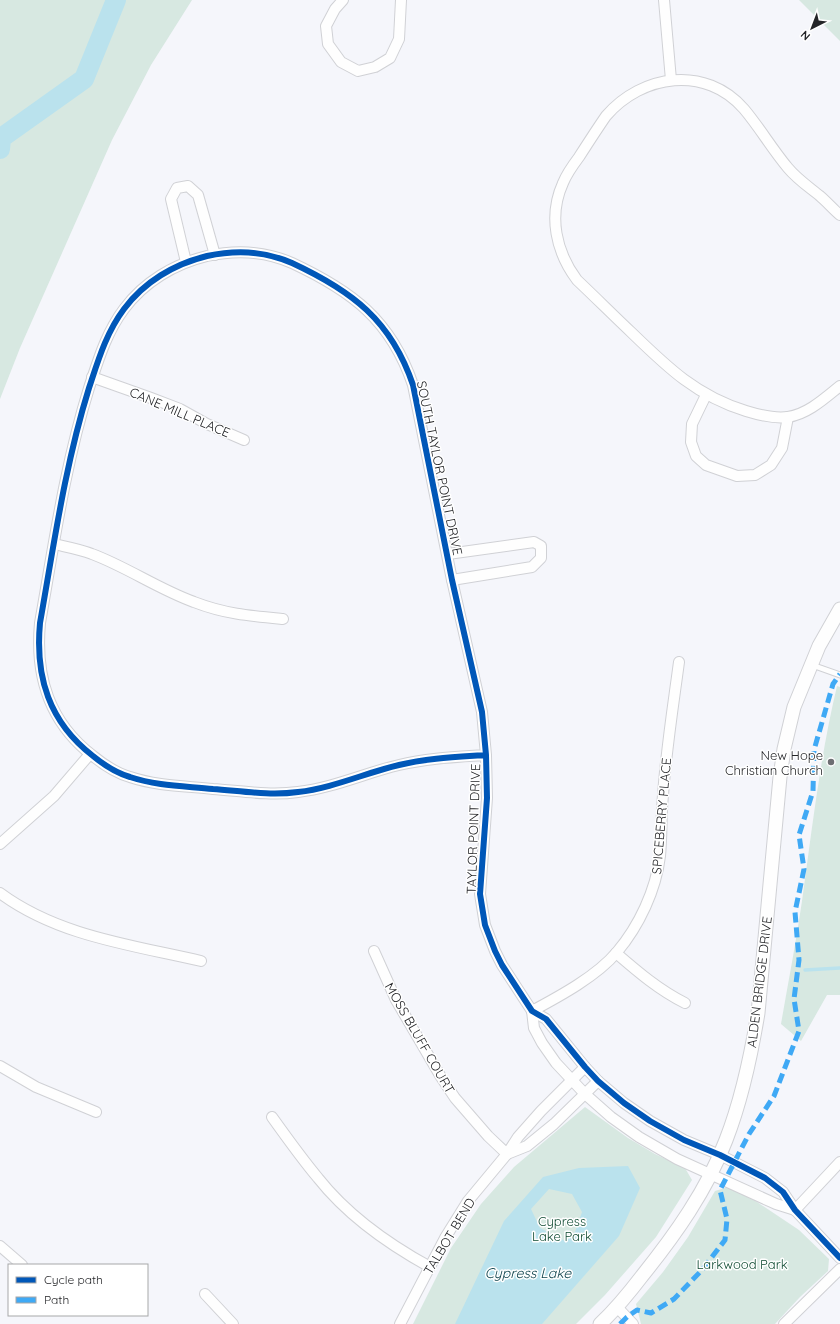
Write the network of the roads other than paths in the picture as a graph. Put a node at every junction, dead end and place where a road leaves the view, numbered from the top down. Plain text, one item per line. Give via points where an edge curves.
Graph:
1 (343, 0) edge
2 (401, 0) edge
3 (664, 0) edge
4 (671, 80) junction
5 (820, 196) junction
6 (840, 209) edge
7 (840, 215) edge
8 (214, 255) junction
9 (186, 262) junction
10 (92, 377) junction
11 (840, 386) edge
12 (706, 395) junction
13 (788, 417) junction
14 (244, 440) dead end
15 (54, 544) junction
16 (448, 554) junction
17 (452, 580) junction
18 (840, 609) edge
19 (283, 619) dead end
20 (679, 662) dead end
21 (812, 665) junction
22 (840, 675) edge
23 (90, 754) junction
24 (486, 755) junction
25 (0, 844) edge
26 (0, 893) edge
27 (374, 951) dead end
28 (616, 953) junction
29 (201, 961) dead end
30 (685, 1003) dead end
31 (532, 1011) junction
32 (0, 1066) edge
33 (585, 1067) junction
34 (571, 1080) junction
35 (598, 1081) junction
36 (585, 1094) junction
37 (96, 1112) dead end
38 (272, 1117) dead end
39 (507, 1154) junction
40 (720, 1155) junction
41 (840, 1162) edge
42 (711, 1174) junction
43 (795, 1210) junction
44 (0, 1246) edge
45 (840, 1258) edge
46 (21, 1264) edge
47 (430, 1267) junction
48 (840, 1269) edge
49 (205, 1294) dead end
50 (618, 1306) junction
51 (233, 1324) edge
52 (400, 1324) edge
53 (602, 1324) edge
54 (633, 1324) edge
55 (784, 1324) edge

1 - 2 street via 326,26 328,44 341,62 358,71 375,67 390,58 399,38
3 - 4 street
4 - 5 street via 700,83 735,100 788,168
4 - 12 street via 634,91 614,106 606,116 563,182 556,206 556,234 564,258 578,280 664,364
5 - 6 street
5 - 7 street
8 - 9 street, SOUTH TAYLOR POINT DRIVE
8 - 9 street via 198,195 188,186 177,188 171,199
8 - 16 street, SOUTH TAYLOR POINT DRIVE via 246,252 290,262 345,291 382,325 407,367 413,385
9 - 10 street, SOUTH TAYLOR POINT DRIVE via 166,272 134,296 108,335
10 - 14 street, CANE MILL PLACE via 180,409
10 - 15 street, SOUTH TAYLOR POINT DRIVE via 74,439
11 - 13 street via 804,411
12 - 13 street via 752,413
12 - 13 street via 692,424 691,442 696,456 706,465 737,476 755,475 771,465 782,448
15 - 19 street via 92,554 164,590 222,612
15 - 23 street, SOUTH TAYLOR POINT DRIVE via 40,623 41,672 62,725
16 - 17 street, SOUTH TAYLOR POINT DRIVE
16 - 17 street via 534,542 541,546 542,558 532,567
17 - 24 street, SOUTH TAYLOR POINT DRIVE via 482,712
18 - 21 street, ALDEN BRIDGE DRIVE
20 - 28 street, SPICEBERRY PLACE via 665,767 657,872 642,914
21 - 22 lane
21 - 40 street, ALDEN BRIDGE DRIVE via 794,707 784,749 758,1014 739,1100
23 - 24 street, SOUTH TAYLOR POINT DRIVE via 117,772 143,781 267,793 312,790 401,765 441,758
23 - 25 street via 54,796
24 - 31 street, TAYLOR POINT DRIVE via 480,894 482,912 502,965
26 - 29 street via 29,912 79,933
27 - 39 street, MOSS BLUFF COURT via 396,1000 441,1077 483,1131
28 - 30 street via 658,988
28 - 31 street, SPICEBERRY PLACE via 575,986
31 - 33 street, TAYLOR POINT DRIVE via 546,1019
31 - 34 street, TAYLOR POINT DRIVE via 534,1028 542,1043
32 - 37 street via 36,1087
33 - 34 street, TALBOT BEND
33 - 35 street, TAYLOR POINT DRIVE
34 - 36 street, TAYLOR POINT DRIVE
34 - 39 street, TALBOT BEND via 518,1137
35 - 36 street, TALBOT BEND
35 - 40 street, TAYLOR POINT DRIVE via 650,1121 684,1140
36 - 39 street, TALBOT BEND via 527,1146
36 - 42 street, TAYLOR POINT DRIVE via 639,1137 677,1159
38 - 47 street via 318,1179 363,1223
39 - 47 street, TALBOT BEND via 468,1201
40 - 42 street, ALDEN BRIDGE DRIVE
40 - 43 street, TAYLOR POINT DRIVE via 765,1178 783,1192
41 - 43 street
42 - 43 street, TAYLOR POINT DRIVE
42 - 50 street, ALDEN BRIDGE DRIVE via 657,1258
43 - 45 street, TAYLOR POINT DRIVE
44 - 46 street
47 - 52 street, TALBOT BEND
48 - 55 street
49 - 51 street
50 - 53 street, ALDEN BRIDGE DRIVE
50 - 54 street

